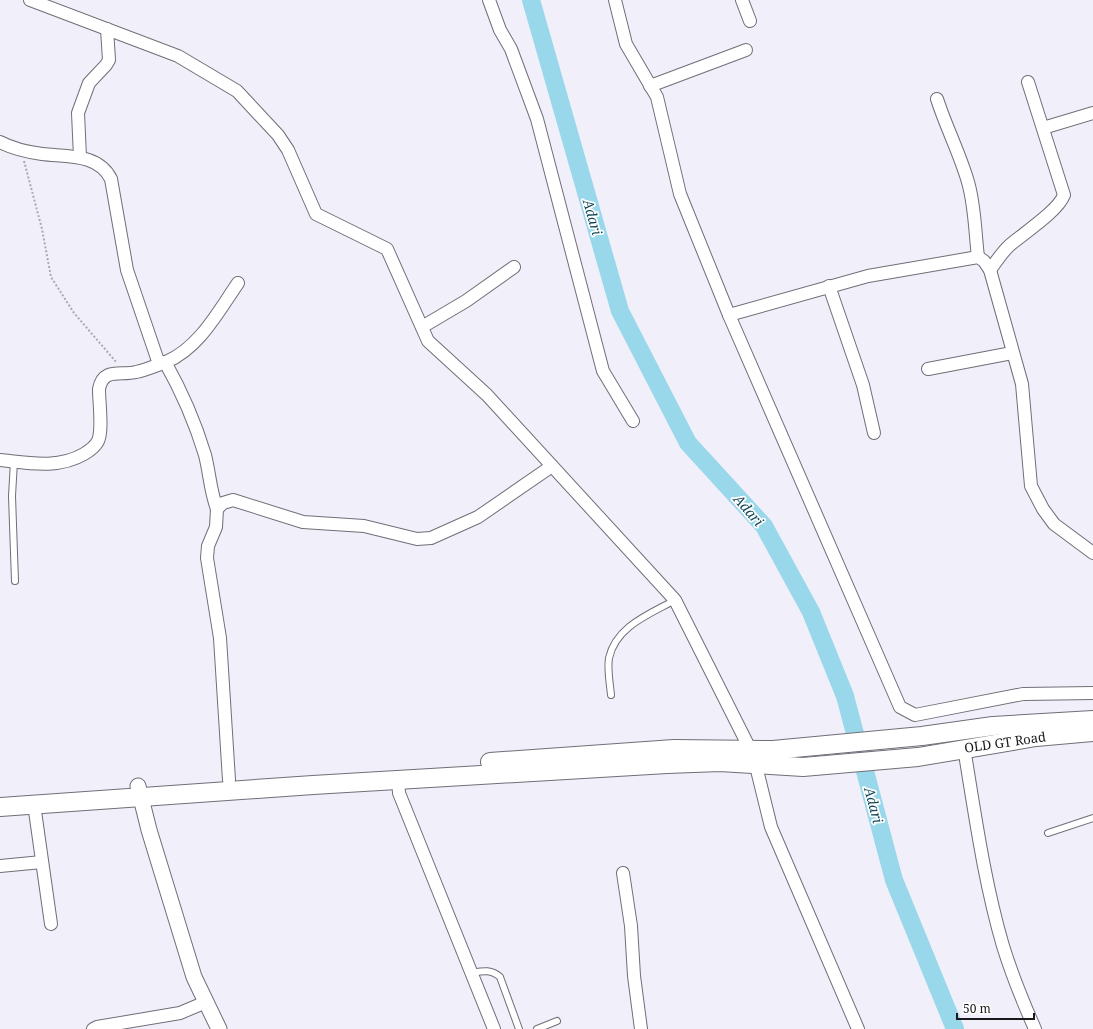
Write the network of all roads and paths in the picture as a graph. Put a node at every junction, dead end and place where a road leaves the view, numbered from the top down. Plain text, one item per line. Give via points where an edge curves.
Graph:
1 (30, 0) edge
2 (489, 0) edge
3 (615, 0) edge
4 (742, 0) edge
5 (750, 21) dead end
6 (107, 29) junction
7 (746, 50) dead end
8 (1028, 82) dead end
9 (650, 86) junction
10 (937, 99) dead end
11 (1093, 113) edge
12 (1043, 128) junction
13 (0, 142) edge
14 (22, 151) junction
15 (80, 157) junction
16 (978, 257) junction
17 (514, 267) dead end
18 (990, 270) junction
19 (238, 283) dead end
20 (829, 286) junction
21 (729, 315) junction
22 (422, 327) junction
23 (1012, 352) junction
24 (162, 363) junction
25 (928, 369) dead end
26 (126, 373) junction
27 (633, 421) dead end
28 (874, 433) dead end
29 (0, 460) edge
30 (14, 461) junction
31 (552, 466) junction
32 (217, 510) junction
33 (1093, 553) edge
34 (15, 581) dead end
35 (675, 600) junction
36 (1093, 693) edge
37 (611, 695) dead end
38 (1093, 720) edge
39 (1093, 732) edge
40 (964, 748) junction
41 (754, 759) junction
42 (229, 780) junction
43 (398, 780) junction
44 (139, 792) junction
45 (0, 795) edge
46 (34, 804) junction
47 (0, 807) edge
48 (1093, 818) edge
49 (1048, 833) dead end
50 (42, 862) junction
51 (0, 866) edge
52 (623, 873) dead end
53 (51, 924) dead end
54 (471, 973) junction
55 (206, 1002) junction
56 (557, 1021) dead end
57 (93, 1029) edge
58 (220, 1029) edge
59 (494, 1029) edge
60 (519, 1029) edge
61 (537, 1029) edge
62 (641, 1029) edge
63 (858, 1029) edge
64 (1035, 1029) edge

1 - 6 street
2 - 27 street via 500,30 512,49 537,119 603,371
3 - 9 street via 626,44
4 - 5 street
6 - 15 street via 109,60 89,83 78,113
6 - 22 street via 178,56 237,91 288,150 316,214 387,249
7 - 9 street
8 - 12 street
9 - 21 street via 657,96 680,194
10 - 16 street via 968,181 974,205
11 - 12 street
12 - 18 street via 1064,195 1055,208 1008,247
13 - 14 street
14 - 15 street
14 - 26 path via 51,277 74,313
15 - 24 street via 99,165 107,171 111,179 127,270
16 - 18 street
16 - 20 street via 868,276
17 - 22 street via 466,301
18 - 23 street
19 - 24 street via 210,324 192,344
20 - 21 street
20 - 28 street via 863,385
21 - 36 street via 900,707 915,715 1023,694
22 - 31 street via 428,341 487,395
23 - 25 street
23 - 33 street via 1022,384 1031,486 1054,524
24 - 26 street
24 - 32 street via 183,393 205,456 211,493
26 - 30 street via 108,375 100,382 99,436 92,448 64,463
29 - 30 street
30 - 34 lane via 12,496
31 - 32 street via 478,517 431,538 417,538 364,526 303,522 233,500 223,503
31 - 35 street
32 - 42 street via 216,527 208,546 207,558 220,638
35 - 37 lane via 626,628 616,641 609,658
35 - 41 street
38 - 41 main road, OLD GT Road via 993,726 922,736 773,750
39 - 40 main road, OLD GT Road via 1036,737
40 - 41 main road, OLD GT Road via 918,757 803,767
40 - 64 street via 983,862 1003,946
41 - 42 main road via 674,749
41 - 43 main road
41 - 63 street via 770,827
42 - 44 main road
43 - 44 main road
43 - 54 street via 399,793
44 - 45 main road
44 - 46 main road
44 - 55 street via 194,977
46 - 47 main road
46 - 50 street
48 - 49 lane
50 - 51 street
50 - 53 street
52 - 62 street
54 - 59 street
54 - 60 lane via 495,972 500,977
55 - 57 street via 180,1013
55 - 58 street
56 - 61 lane

